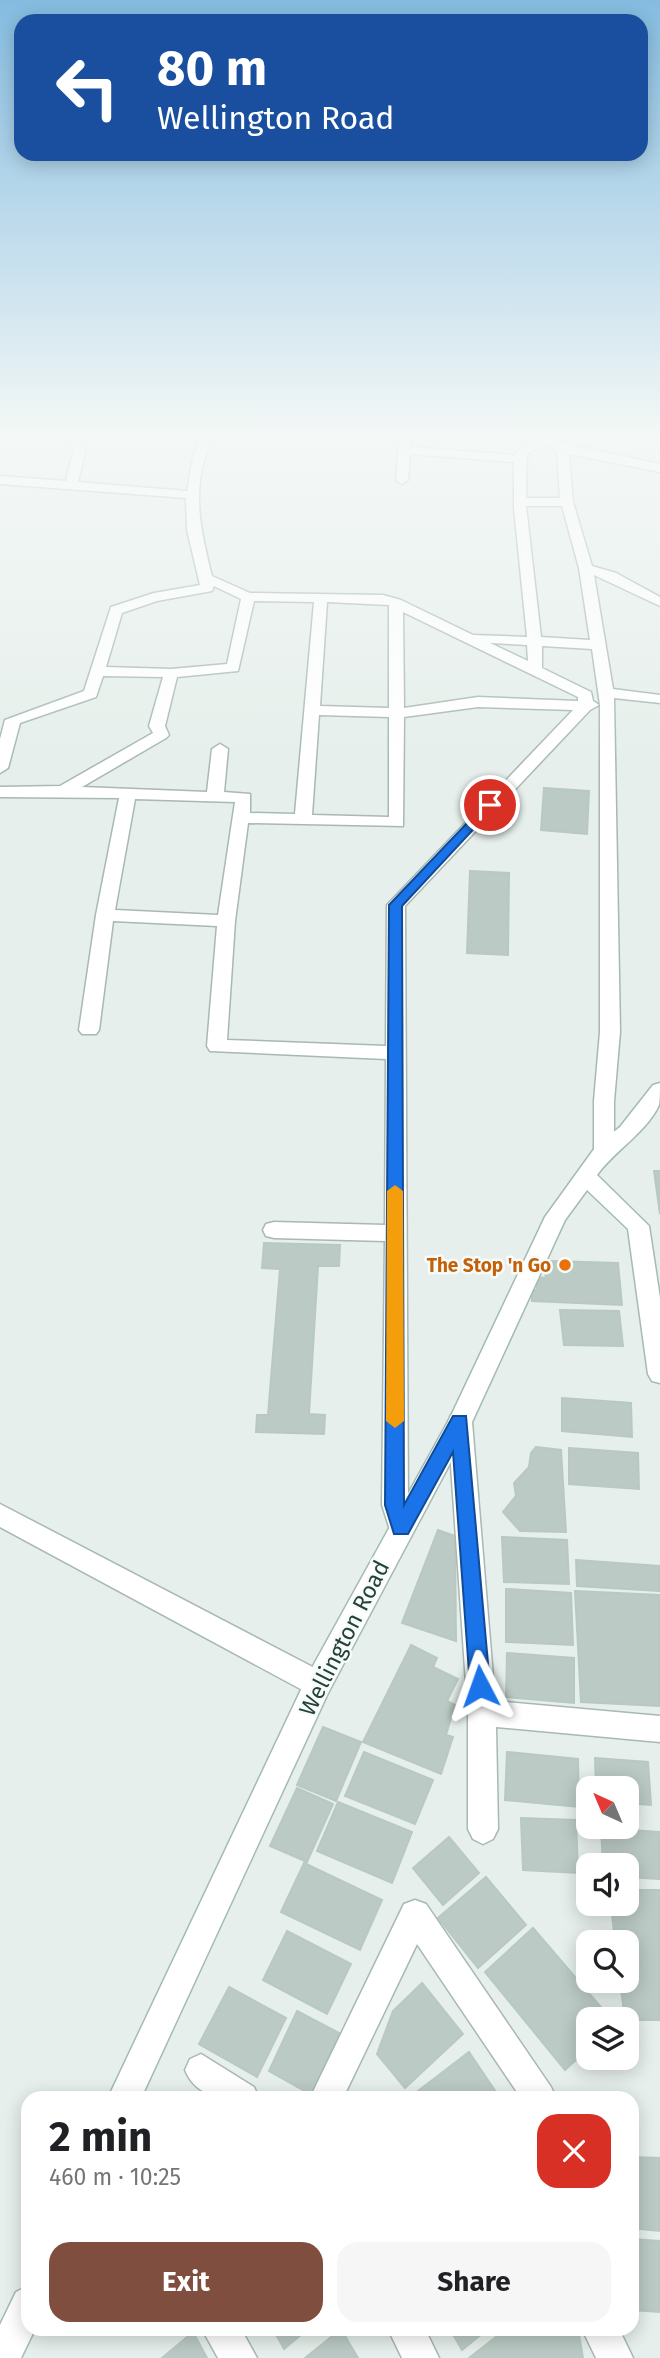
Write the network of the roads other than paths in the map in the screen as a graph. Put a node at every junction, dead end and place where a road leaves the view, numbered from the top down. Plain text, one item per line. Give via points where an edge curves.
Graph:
1 (196, 544) edge
2 (526, 544) edge
3 (579, 544) edge
4 (586, 568) junction
5 (206, 578) junction
6 (248, 597) junction
7 (321, 597) junction
8 (659, 601) edge
9 (396, 603) junction
10 (467, 637) junction
11 (536, 641) junction
12 (598, 645) junction
13 (97, 671) junction
14 (171, 673) junction
15 (536, 673) junction
16 (607, 699) junction
17 (660, 699) edge
18 (585, 706) junction
19 (312, 710) junction
20 (397, 713) junction
21 (220, 749) dead end
22 (0, 768) edge
23 (63, 791) junction
24 (0, 792) edge
25 (128, 795) junction
26 (215, 797) junction
27 (240, 818) junction
28 (303, 820) junction
29 (105, 915) junction
30 (226, 921) junction
31 (89, 1030) dead end
32 (395, 1053) junction
33 (660, 1090) edge
34 (604, 1150) junction
35 (584, 1175) junction
36 (274, 1230) dead end
37 (395, 1233) junction
38 (651, 1262) edge
39 (660, 1374) edge
40 (460, 1422) junction
41 (0, 1514) edge
42 (401, 1528) junction
43 (318, 1684) junction
44 (482, 1713) junction
45 (660, 1729) edge
46 (483, 1829) dead end
47 (201, 2070) dead end
48 (127, 2091) edge
49 (232, 2091) edge
50 (329, 2091) edge
51 (535, 2091) edge
52 (21, 2319) edge
53 (225, 2336) edge
54 (410, 2336) edge
55 (604, 2336) edge
56 (3, 2358) edge
57 (239, 2358) edge
58 (421, 2358) edge
59 (615, 2358) edge

1 - 5 street
2 - 11 street
3 - 4 street
4 - 8 street
4 - 12 street
5 - 6 street
5 - 13 street via 207,588 154,597 116,610
6 - 7 street
6 - 14 street via 233,668
7 - 9 street
7 - 19 street
9 - 10 street
9 - 20 street
10 - 11 street
10 - 15 street
11 - 12 street
11 - 15 street
12 - 16 street
13 - 14 street
13 - 22 street via 91,694 13,720
14 - 23 street via 157,726 160,735
15 - 18 street via 586,695
16 - 17 street
16 - 18 street
16 - 34 street via 611,1032
18 - 20 street via 478,702
18 - 32 street via 396,905
19 - 20 street
19 - 28 street
20 - 28 street via 397,822
21 - 26 street
23 - 24 street
23 - 25 street
25 - 26 street
25 - 29 street
26 - 27 street via 244,797
27 - 28 street
27 - 30 street
29 - 30 street
29 - 31 street
30 - 32 street via 217,1046
32 - 37 street
33 - 34 street, Wellington Road via 627,1132
34 - 35 street, Wellington Road
35 - 38 street via 638,1226
35 - 40 street, Wellington Road via 555,1217
36 - 37 street
37 - 42 street via 395,1505
38 - 39 street
40 - 42 street, Wellington Road
40 - 44 street
41 - 43 street
42 - 43 street, Wellington Road
43 - 48 street, Wellington Road
44 - 45 street
44 - 46 street
47 - 49 street
50 - 51 street via 415,1915
52 - 56 street
53 - 57 street
54 - 58 street
55 - 59 street

